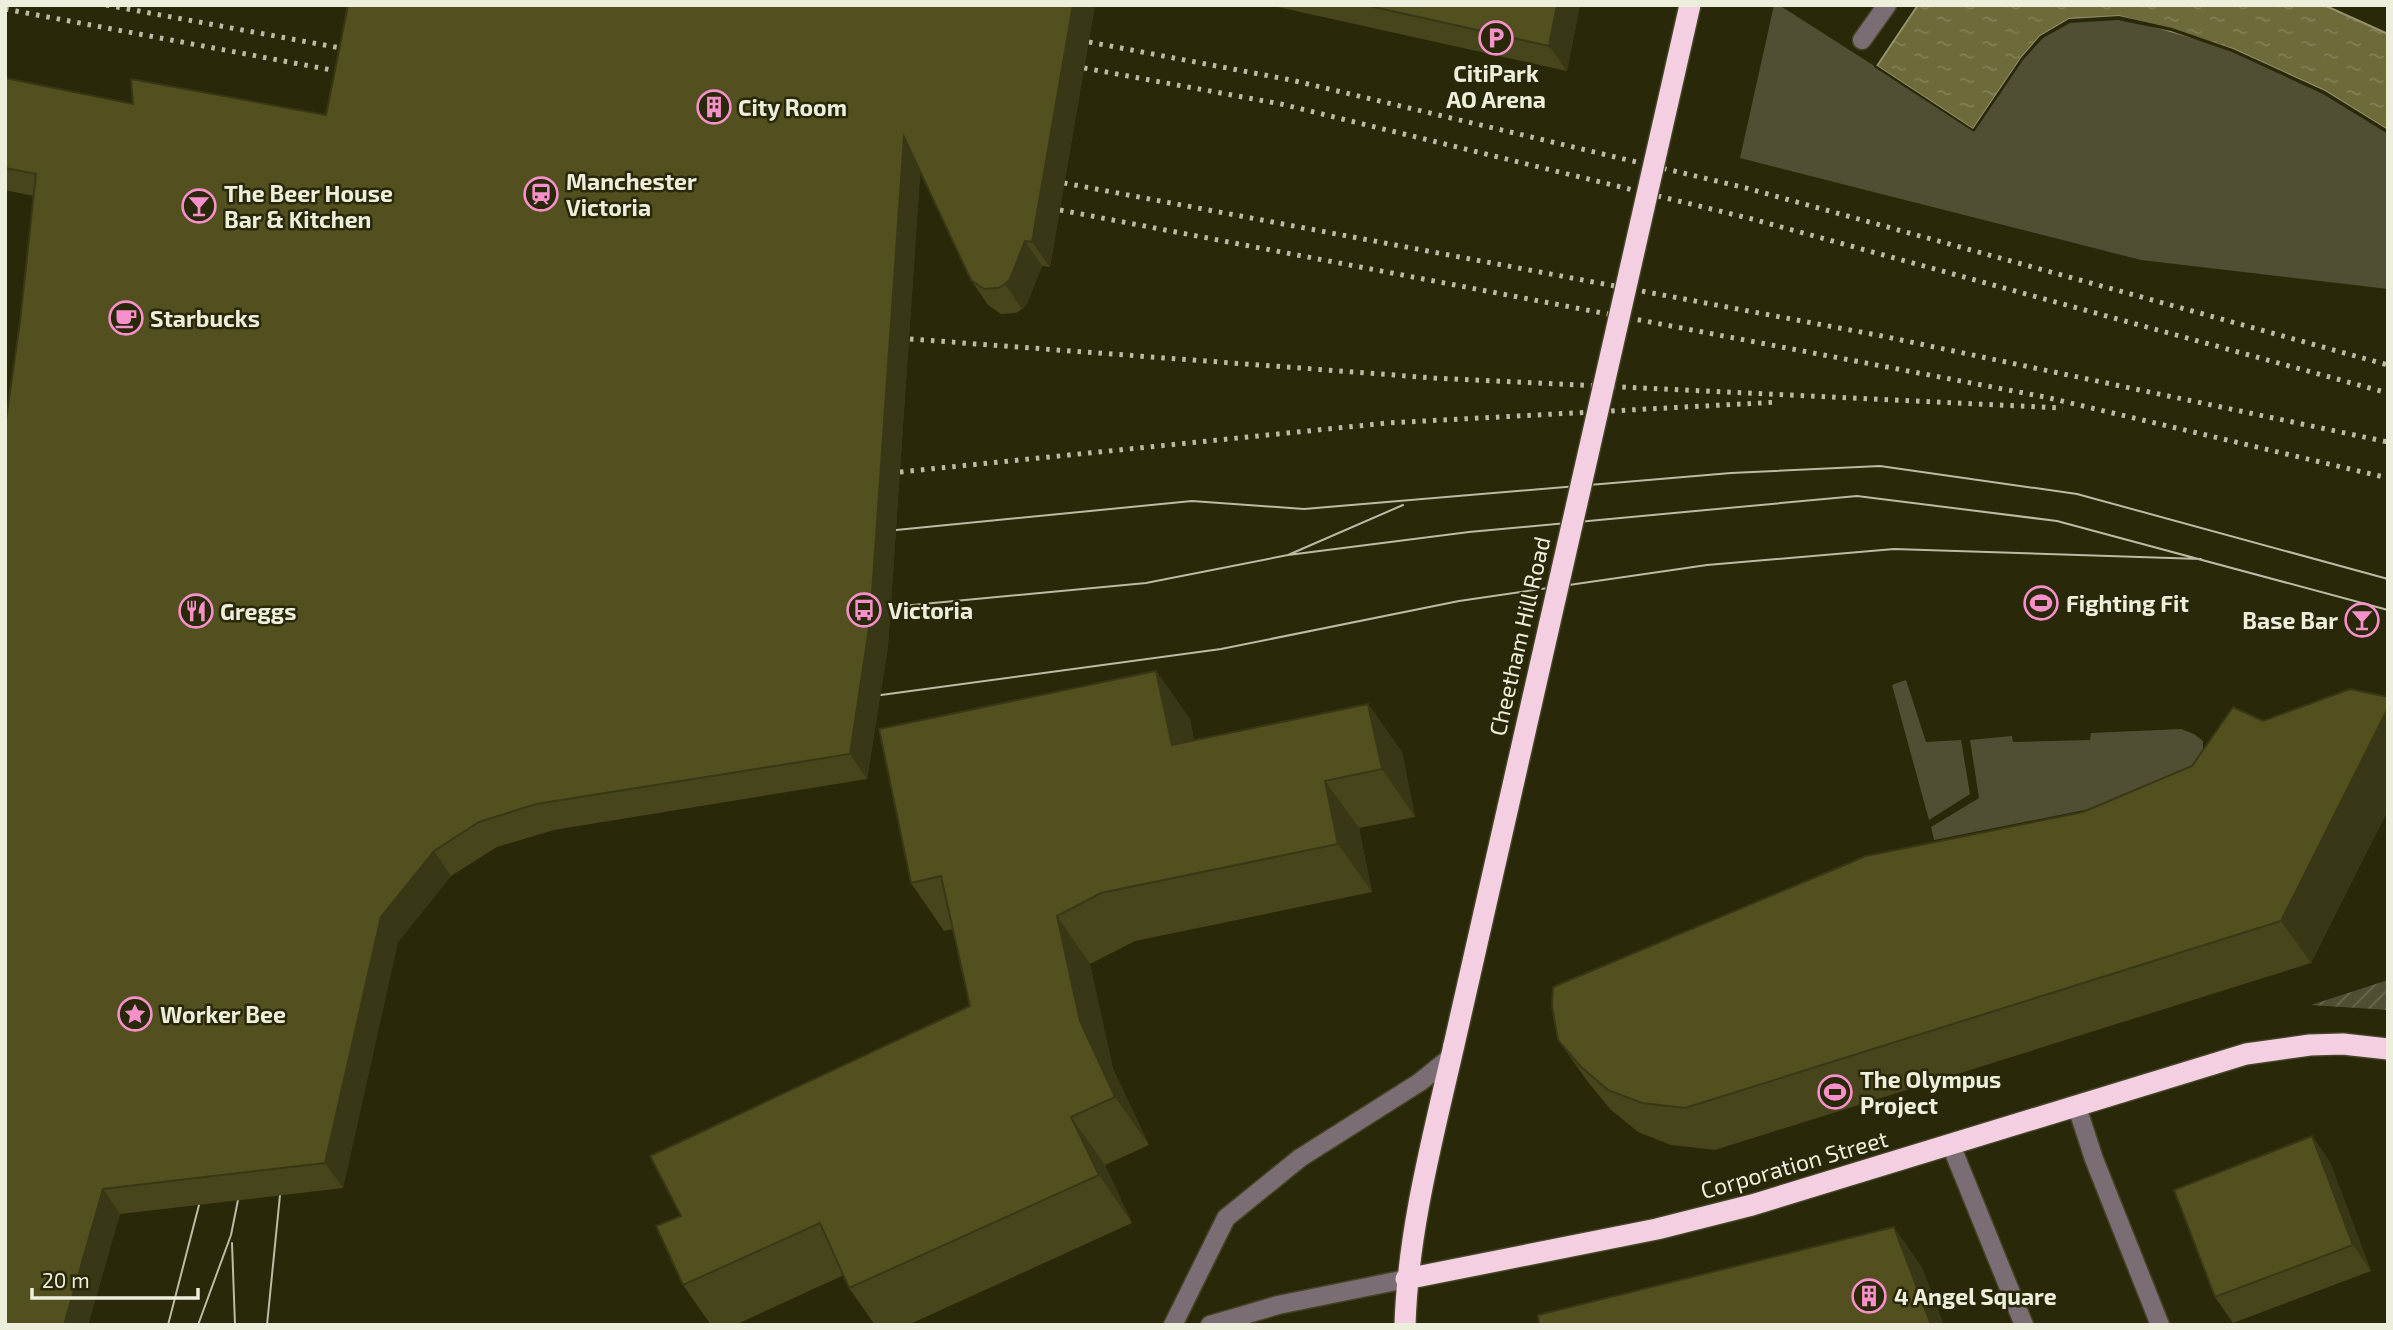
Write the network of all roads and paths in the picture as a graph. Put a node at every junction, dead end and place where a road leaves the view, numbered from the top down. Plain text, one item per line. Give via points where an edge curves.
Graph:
1 (1690, 5) edge
2 (1887, 5) edge
3 (1862, 40) dead end
4 (2388, 1049) edge
5 (1453, 1051) junction
6 (2077, 1107) junction
7 (1951, 1145) junction
8 (1406, 1279) junction
9 (1173, 1325) edge
10 (1210, 1325) edge
11 (1405, 1325) edge
12 (2024, 1325) edge
13 (2160, 1325) edge

1 - 5 highway, Cheetham Hill Road, bridge
2 - 3 street
4 - 6 highway, Corporation Street via 2311,1045 2246,1054
5 - 8 highway, Cheetham Hill Road
5 - 9 street via 1420,1082 1300,1158 1226,1218
6 - 7 highway, Corporation Street
6 - 13 street
7 - 8 highway, Corporation Street via 1657,1229
7 - 12 street
8 - 10 street, Corporation Street via 1278,1305
8 - 11 highway, Cheetham Hill Road

